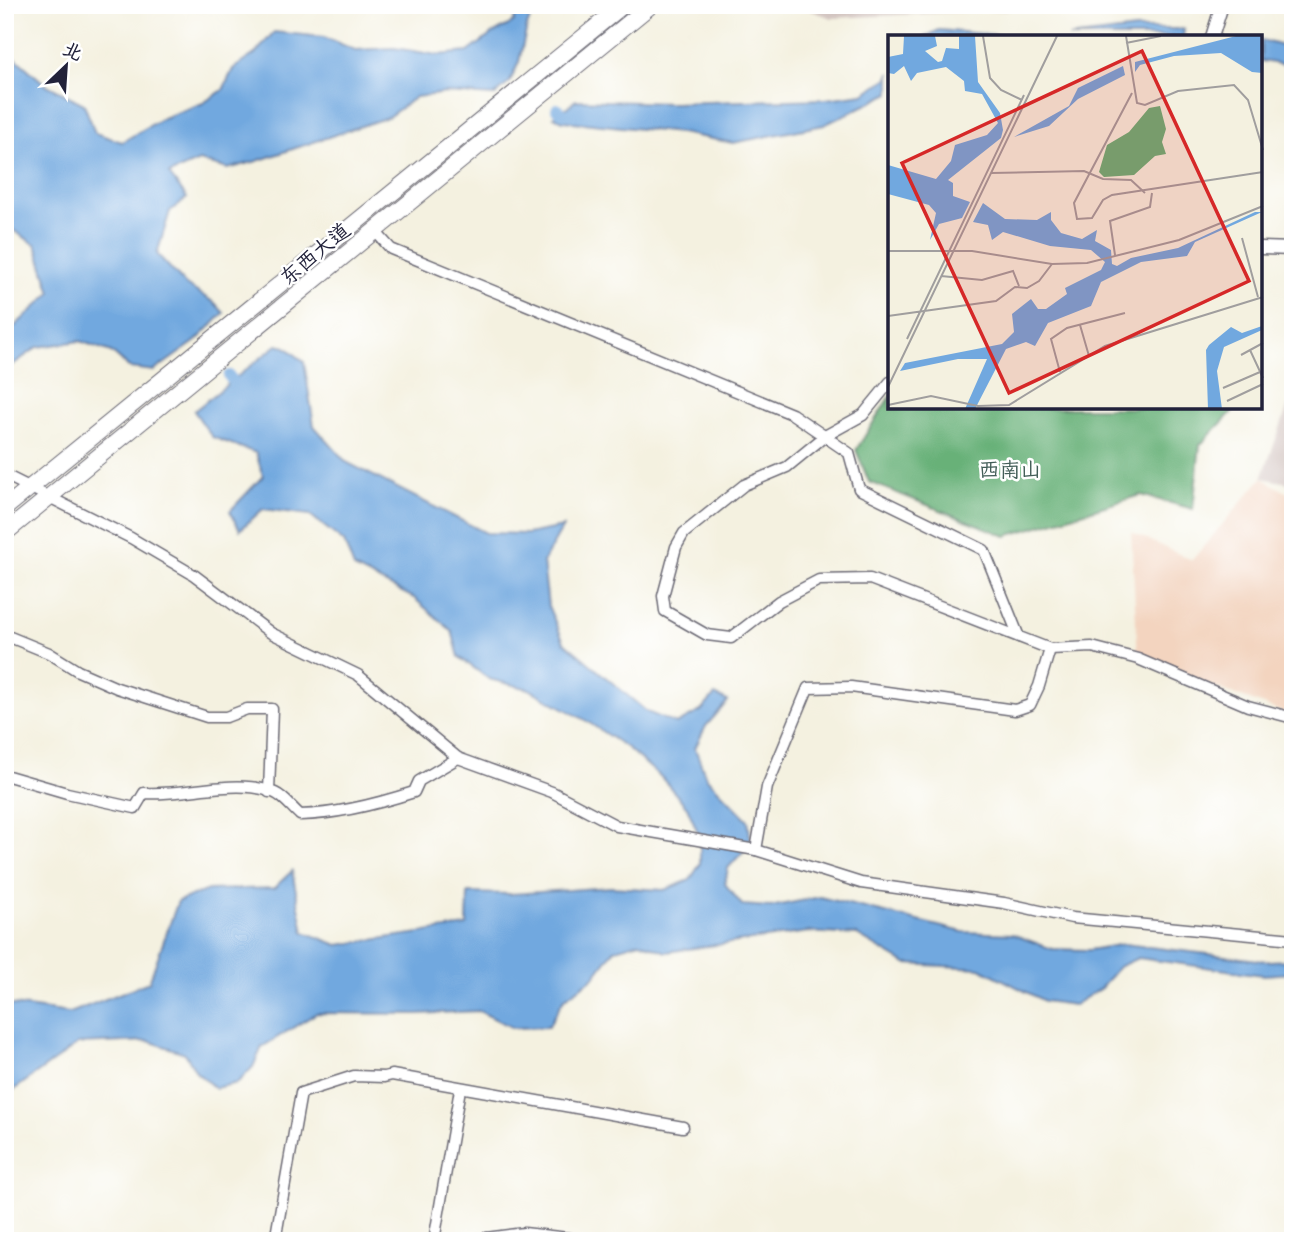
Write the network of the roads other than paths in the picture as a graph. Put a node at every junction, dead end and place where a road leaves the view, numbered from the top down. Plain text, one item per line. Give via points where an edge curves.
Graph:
1 (623, 5) edge
2 (651, 5) edge
3 (1221, 8) edge
4 (1213, 35) edge
5 (375, 231) junction
6 (1263, 248) edge
7 (1293, 249) edge
8 (888, 384) edge
9 (825, 436) junction
10 (5, 475) edge
11 (30, 488) junction
12 (48, 498) junction
13 (5, 508) edge
14 (5, 533) edge
15 (5, 635) edge
16 (1019, 637) junction
17 (1050, 649) junction
18 (1293, 718) edge
19 (458, 758) junction
20 (5, 775) edge
21 (269, 792) junction
22 (757, 850) junction
23 (1293, 939) edge
24 (460, 1088) junction
25 (683, 1127) dead end
26 (275, 1241) edge
27 (434, 1241) edge
28 (464, 1241) edge
29 (594, 1241) edge

1 - 11 main road, 东西大道
2 - 5 main road, 东西大道
3 - 4 street
5 - 9 street via 391,249 792,414
5 - 12 main road, 东西大道
6 - 7 street
8 - 9 street via 863,415
9 - 16 street via 849,453 859,489 984,550
9 - 16 street via 786,467 744,485 684,533 663,596 665,611 707,635 731,638 779,600 819,580 870,579
10 - 11 street
11 - 12 street
11 - 13 main road, 东西大道
12 - 14 main road, 东西大道
12 - 19 street via 194,575 271,633 358,675
15 - 21 street via 117,688 207,717 272,709
16 - 17 street
17 - 18 street via 1092,647 1138,659 1248,706
17 - 22 street via 1030,705 1015,710 851,687 808,688 767,787
19 - 21 street via 419,781 414,792 367,807 300,815
19 - 22 street via 552,792 617,826
20 - 21 street via 135,808 144,793 245,785
22 - 23 street via 861,883 1004,903 1072,918
24 - 25 street
24 - 26 street via 392,1075 354,1076 301,1093
24 - 27 street
28 - 29 street via 524,1233

